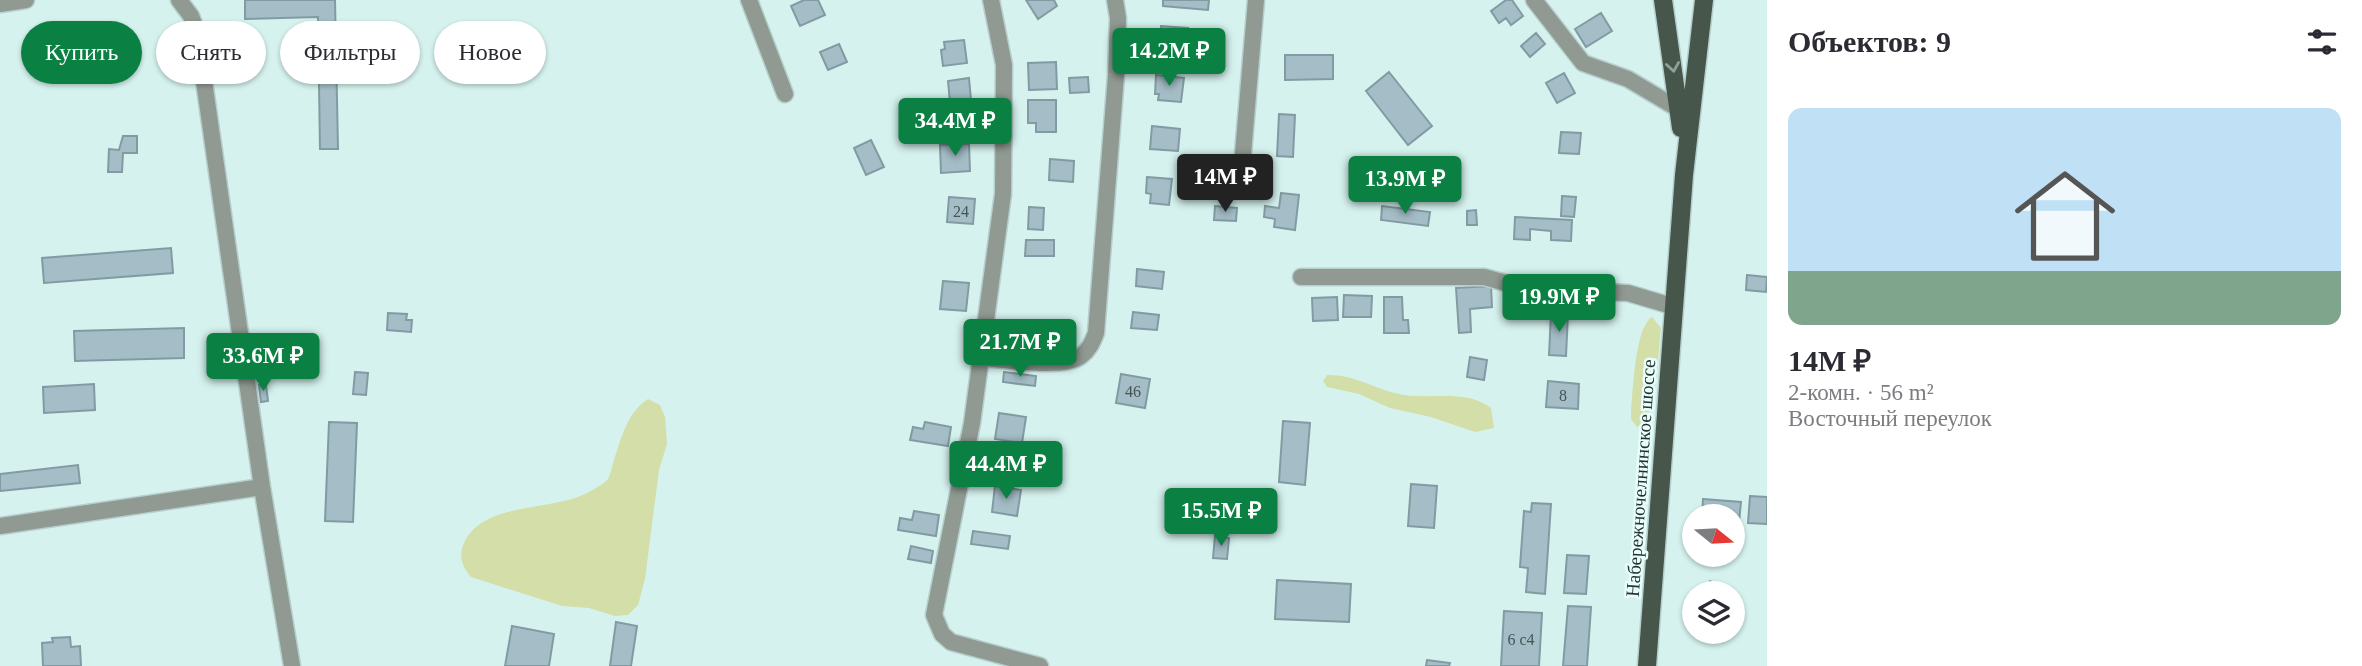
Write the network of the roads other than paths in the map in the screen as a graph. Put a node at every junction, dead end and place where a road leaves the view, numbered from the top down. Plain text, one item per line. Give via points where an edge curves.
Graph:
1 (26, 0) edge
2 (179, 0) edge
3 (749, 0) edge
4 (991, 0) edge
5 (1115, 0) edge
6 (1256, 0) edge
7 (1534, 0) edge
8 (1663, 0) edge
9 (1704, 0) edge
10 (0, 4) edge
11 (785, 94) dead end
12 (1680, 110) junction
13 (1243, 154) dead end
14 (1684, 175) junction
15 (1301, 276) dead end
16 (1675, 307) junction
17 (981, 358) junction
18 (262, 487) junction
19 (0, 526) edge
20 (292, 666) edge
21 (1040, 666) edge
22 (1647, 666) edge

1 - 10 street
2 - 18 street via 197,32
3 - 11 street
4 - 17 street via 1004,65 1006,108 1003,194
5 - 17 street via 1116,75 1096,333 1079,358 1062,363
6 - 13 street
7 - 12 street via 1583,63 1628,79
8 -> 12 main road
9 - 14 main road, Набережночелнинское шоссе
12 - 14 main road
14 - 16 main road, Набережночелнинское шоссе
15 - 16 street via 1484,277 1528,289 1628,293
16 - 22 main road, Набережночелнинское шоссе
17 - 21 street via 934,615 951,642
18 - 19 street
18 - 20 street

